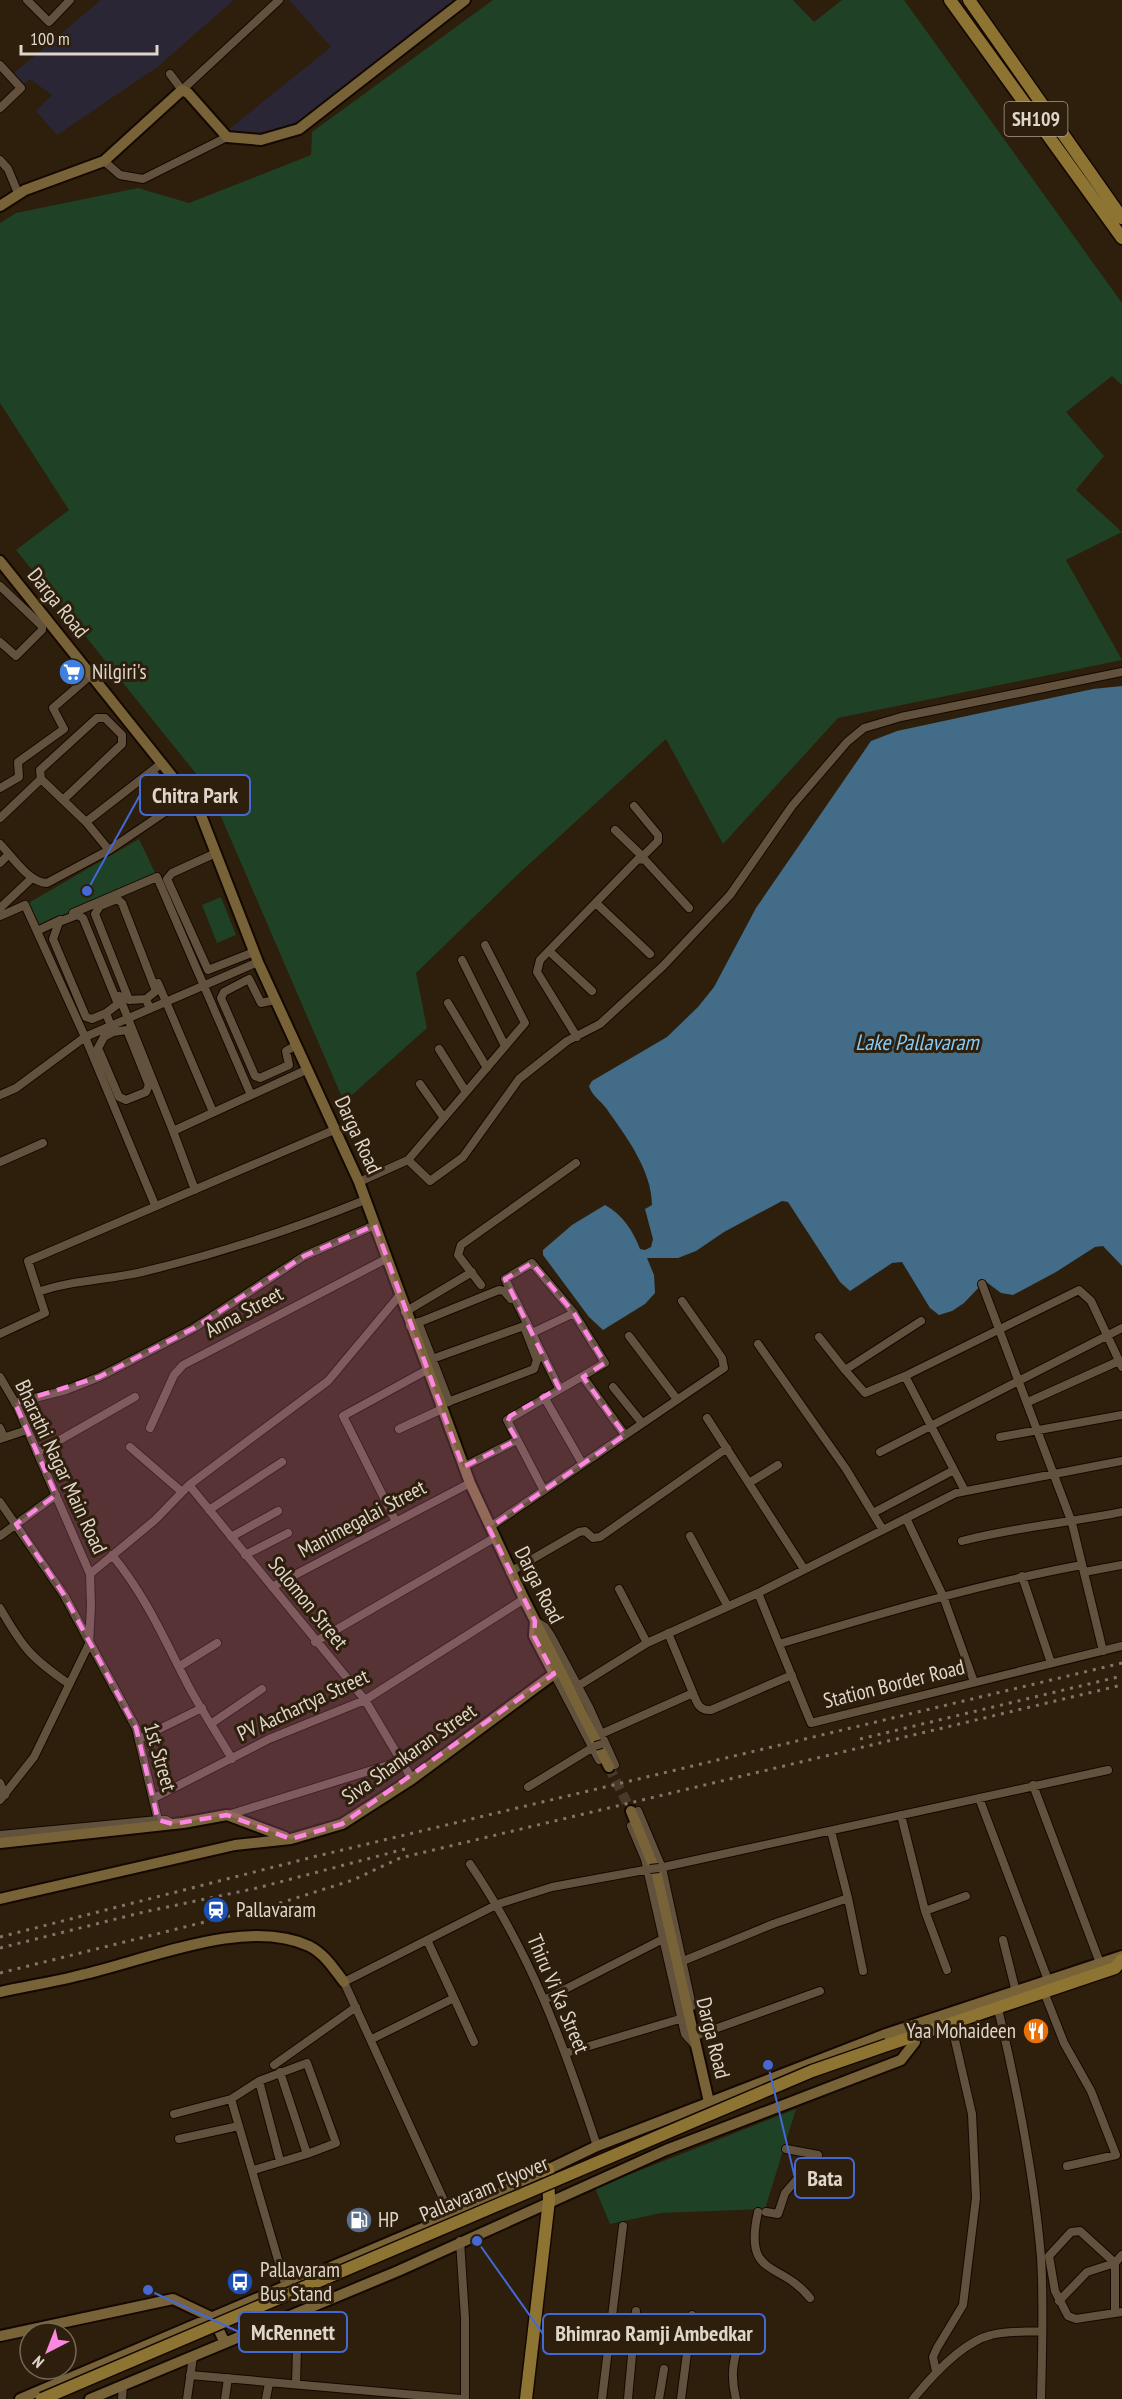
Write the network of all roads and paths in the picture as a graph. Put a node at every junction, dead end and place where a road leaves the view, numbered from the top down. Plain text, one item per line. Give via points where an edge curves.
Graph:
1 (27, 0) edge
2 (70, 0) edge
3 (279, 0) edge
4 (465, 0) edge
5 (950, 0) edge
6 (969, 0) edge
7 (0, 65) edge
8 (170, 74) dead end
9 (182, 90) junction
10 (0, 108) edge
11 (227, 137) junction
12 (0, 160) edge
13 (104, 161) junction
14 (18, 193) junction
15 (0, 206) edge
16 (1122, 219) edge
17 (1122, 238) edge
18 (0, 561) edge
19 (0, 586) edge
20 (0, 642) edge
21 (1122, 672) edge
22 (91, 675) junction
23 (162, 763) junction
24 (152, 771) junction
25 (41, 779) junction
26 (0, 788) edge
27 (63, 800) junction
28 (634, 806) dead end
29 (0, 818) edge
30 (86, 822) junction
31 (615, 830) dead end
32 (0, 844) edge
33 (109, 850) junction
34 (216, 853) junction
35 (9, 854) junction
36 (641, 857) junction
37 (0, 863) edge
38 (32, 878) junction
39 (120, 893) junction
40 (597, 904) junction
41 (0, 908) edge
42 (689, 908) dead end
43 (83, 909) junction
44 (0, 916) edge
45 (37, 930) junction
46 (485, 945) dead end
47 (549, 951) junction
48 (650, 954) dead end
49 (256, 957) junction
50 (462, 960) dead end
51 (204, 986) junction
52 (592, 991) dead end
53 (146, 999) junction
54 (275, 1000) junction
55 (166, 1002) junction
56 (448, 1003) dead end
57 (150, 1009) junction
58 (106, 1012) junction
59 (129, 1018) junction
60 (112, 1029) junction
61 (85, 1037) junction
62 (577, 1037) junction
63 (295, 1046) junction
64 (505, 1046) junction
65 (439, 1049) dead end
66 (487, 1068) junction
67 (306, 1070) junction
68 (420, 1084) dead end
69 (466, 1092) junction
70 (0, 1095) edge
71 (251, 1095) junction
72 (213, 1112) junction
73 (444, 1118) junction
74 (334, 1130) junction
75 (173, 1131) junction
76 (43, 1143) dead end
77 (408, 1160) junction
78 (0, 1162) edge
79 (576, 1163) dead end
80 (359, 1182) junction
81 (195, 1190) junction
82 (365, 1200) junction
83 (155, 1206) junction
84 (375, 1225) junction
85 (386, 1259) junction
86 (472, 1272) junction
87 (982, 1284) dead end
88 (481, 1285) dead end
89 (38, 1292) junction
90 (399, 1296) junction
91 (682, 1301) dead end
92 (405, 1312) junction
93 (574, 1313) junction
94 (921, 1321) dead end
95 (414, 1324) junction
96 (524, 1326) junction
97 (999, 1328) junction
98 (1122, 1328) edge
99 (532, 1333) junction
100 (0, 1334) edge
101 (1107, 1334) junction
102 (629, 1336) dead end
103 (819, 1337) dead end
104 (758, 1344) dead end
105 (432, 1359) junction
106 (1121, 1364) edge
107 (427, 1370) junction
108 (845, 1370) junction
109 (905, 1376) junction
110 (0, 1377) edge
111 (583, 1377) junction
112 (1018, 1380) junction
113 (613, 1387) dead end
114 (559, 1388) junction
115 (135, 1397) dead end
116 (544, 1397) junction
117 (676, 1398) junction
118 (1028, 1402) junction
119 (15, 1403) junction
120 (443, 1405) junction
121 (1122, 1415) edge
122 (707, 1418) dead end
123 (642, 1423) junction
124 (930, 1424) junction
125 (0, 1428) edge
126 (150, 1428) dead end
127 (27, 1430) junction
128 (399, 1430) dead end
129 (1037, 1430) junction
130 (625, 1435) junction
131 (1000, 1437) dead end
132 (2, 1438) edge
133 (517, 1440) junction
134 (130, 1447) dead end
135 (727, 1448) junction
136 (880, 1452) dead end
137 (37, 1453) junction
138 (1122, 1461) edge
139 (282, 1462) dead end
140 (582, 1463) junction
141 (778, 1465) dead end
142 (463, 1467) junction
143 (954, 1470) junction
144 (1054, 1475) junction
145 (470, 1483) junction
146 (749, 1484) junction
147 (189, 1485) junction
148 (543, 1489) junction
149 (965, 1491) junction
150 (182, 1492) junction
151 (56, 1495) junction
152 (0, 1502) edge
153 (209, 1510) junction
154 (278, 1511) dead end
155 (1122, 1512) edge
156 (873, 1513) junction
157 (906, 1518) junction
158 (396, 1522) junction
159 (1072, 1523) junction
160 (16, 1524) junction
161 (490, 1527) junction
162 (883, 1530) junction
163 (288, 1533) dead end
164 (0, 1536) edge
165 (690, 1536) dead end
166 (231, 1537) junction
167 (494, 1538) junction
168 (962, 1541) dead end
169 (112, 1555) junction
170 (245, 1555) junction
171 (1122, 1565) edge
172 (1083, 1568) junction
173 (804, 1569) junction
174 (510, 1572) junction
175 (90, 1574) junction
176 (1022, 1576) junction
177 (272, 1587) junction
178 (619, 1589) dead end
179 (758, 1593) junction
180 (943, 1596) junction
181 (524, 1599) junction
182 (727, 1605) junction
183 (0, 1608) edge
184 (535, 1621) junction
185 (668, 1634) junction
186 (315, 1642) junction
187 (218, 1643) dead end
188 (647, 1643) junction
189 (88, 1644) junction
190 (779, 1644) junction
191 (1122, 1646) edge
192 (1103, 1651) junction
193 (1052, 1663) junction
194 (180, 1666) junction
195 (554, 1674) junction
196 (792, 1675) junction
197 (974, 1682) junction
198 (69, 1684) junction
199 (578, 1686) junction
200 (262, 1689) dead end
201 (693, 1693) junction
202 (365, 1700) junction
203 (202, 1708) junction
204 (212, 1723) junction
205 (601, 1734) junction
206 (139, 1739) junction
207 (598, 1745) junction
208 (232, 1759) junction
209 (598, 1760) dead end
210 (401, 1761) junction
211 (612, 1766) joint
212 (1108, 1770) dead end
213 (412, 1779) junction
214 (0, 1783) edge
215 (1033, 1785) junction
216 (528, 1787) dead end
217 (2, 1798) edge
218 (154, 1798) junction
219 (979, 1798) junction
220 (634, 1811) joint
221 (226, 1815) junction
222 (901, 1815) junction
223 (158, 1820) junction
224 (173, 1824) junction
225 (631, 1826) dead end
226 (831, 1831) junction
227 (0, 1835) edge
228 (291, 1839) junction
229 (0, 1843) edge
230 (470, 1864) dead end
231 (661, 1868) junction
232 (649, 1869) junction
233 (966, 1896) dead end
234 (848, 1898) junction
235 (0, 1899) edge
236 (498, 1904) junction
237 (924, 1911) junction
238 (663, 1939) junction
239 (427, 1940) junction
240 (1003, 1940) dead end
241 (1122, 1956) edge
242 (1122, 1960) edge
243 (683, 1961) junction
244 (1100, 1963) junction
245 (947, 1970) dead end
246 (863, 1971) dead end
247 (1122, 1975) edge
248 (1048, 1980) junction
249 (344, 1982) junction
250 (820, 1991) dead end
251 (0, 1992) edge
252 (1016, 1992) junction
253 (1046, 1997) junction
254 (454, 1998) junction
255 (546, 1998) junction
256 (356, 2007) junction
257 (999, 2013) junction
258 (683, 2018) junction
259 (952, 2028) junction
260 (372, 2039) junction
261 (913, 2039) junction
262 (697, 2040) junction
263 (474, 2042) dead end
264 (887, 2048) junction
265 (566, 2053) junction
266 (274, 2065) dead end
267 (280, 2072) junction
268 (259, 2081) junction
269 (231, 2099) junction
270 (709, 2102) junction
271 (174, 2114) dead end
272 (239, 2126) junction
273 (179, 2139) dead end
274 (597, 2146) junction
275 (786, 2149) dead end
276 (307, 2154) junction
277 (280, 2161) junction
278 (1067, 2166) dead end
279 (548, 2169) junction
280 (254, 2170) junction
281 (549, 2200) junction
282 (451, 2216) junction
283 (622, 2226) dead end
284 (460, 2241) junction
285 (1122, 2255) edge
286 (1114, 2263) junction
287 (286, 2287) junction
288 (810, 2298) dead end
289 (1059, 2301) junction
290 (636, 2311) dead end
291 (298, 2312) junction
292 (1118, 2312) edge
293 (692, 2315) dead end
294 (213, 2318) junction
295 (1042, 2331) junction
296 (0, 2336) edge
297 (225, 2343) junction
298 (739, 2344) dead end
299 (194, 2357) junction
300 (664, 2369) dead end
301 (936, 2372) junction
302 (190, 2375) junction
303 (228, 2378) junction
304 (268, 2383) junction
305 (296, 2384) junction
306 (123, 2386) junction
307 (381, 2395) edge
308 (20, 2399) edge
309 (42, 2399) edge
310 (57, 2399) edge
311 (90, 2399) edge
312 (122, 2399) edge
313 (187, 2399) edge
314 (225, 2399) edge
315 (266, 2399) edge
316 (463, 2399) edge
317 (526, 2399) edge
318 (602, 2399) edge
319 (628, 2399) edge
320 (659, 2399) edge
321 (681, 2399) edge
322 (736, 2399) edge
323 (913, 2399) edge
324 (1041, 2399) edge

1 - 2 street via 49,22
3 - 9 street
4 - 11 street via 299,129 261,140
5 - 17 main road, SH109
6 - 16 main road, SH109
7 - 10 street via 21,88
8 - 9 street
9 - 11 street
9 - 13 street
11 - 13 street via 143,179 120,175
12 - 14 street
13 - 14 street
14 - 15 street
18 - 22 street, Darga Road
19 - 20 street via 42,626 16,656
21 - 62 street via 864,728 792,806 730,895 663,966 600,1024
22 - 23 street, Darga Road
22 - 26 street via 53,708 64,729 18,762 19,777
23 - 24 street
23 - 34 street, Darga Road via 199,810
24 - 30 street
24 - 33 street via 177,804
25 - 27 street
25 - 27 street via 40,770 97,718 105,718 122,735 122,744
25 - 29 street
27 - 30 street
28 - 36 street via 658,835 658,841
30 - 33 street
31 - 36 street
32 - 35 street
33 - 38 street via 47,883
34 - 49 street, Darga Road
34 - 49 street via 167,879 208,970
35 - 37 street
35 - 38 street
36 - 40 street
36 - 42 street
38 - 41 street
39 - 43 street
39 - 51 street via 157,877
39 - 55 street
40 - 47 street
40 - 48 street
43 - 45 street
43 - 59 street
44 - 45 street via 25,905
45 - 61 street
46 - 64 street via 525,1023
47 - 52 street
47 - 62 street via 537,965 537,972
49 - 51 street
49 - 54 street, Darga Road
50 - 64 street
51 - 55 street
51 - 71 street
53 - 53 street via 129,1000 95,915 100,906 117,899 122,903 156,991
53 - 57 street
54 - 63 street, Darga Road
54 - 63 street via 261,1003 249,979 224,992 221,998 255,1076 260,1078 289,1065 286,1051
55 - 57 street
55 - 72 street
56 - 66 street
57 - 59 street
58 - 58 street via 92,1019 86,1017 53,939 59,922 77,915 83,918 118,1004
58 - 60 street
59 - 60 street
59 - 75 street
60 - 60 street via 99,1048 119,1097 126,1100 146,1092 149,1085 127,1030
60 - 61 street
61 - 70 street via 16,1088
61 - 83 street
62 - 77 street via 519,1079 463,1157 435,1179 426,1179
63 - 67 street, Darga Road
64 - 66 street
65 - 69 street
66 - 69 street
67 - 71 street
67 - 74 street, Darga Road
68 - 73 street
69 - 73 street
71 - 72 street
72 - 75 street
73 - 77 street
74 - 80 street, Darga Road
74 - 81 street
75 - 81 street
76 - 78 street
77 - 80 street
79 - 86 street via 461,1245 458,1255
80 - 82 street, Darga Road
81 - 83 street
82 - 84 street, Darga Road
82 - 89 street via 285,1232 141,1272 65,1282
83 - 89 street via 28,1261
84 - 85 street, Darga Road
84 - 119 street via 304,1256 194,1328 99,1377
85 - 90 street, Darga Road
85 - 126 street, Anna Street via 183,1365 174,1375
86 - 88 street
86 - 92 street
87 - 97 street
89 - 100 street via 45,1313
90 - 92 street, Darga Road
90 - 147 street via 328,1381
91 - 117 street via 725,1362 724,1368
92 - 95 street, Darga Road
93 - 99 street
93 - 99 street via 532,1263 505,1279
93 - 111 street via 605,1363
94 - 108 street
95 - 96 street via 499,1290 509,1294
95 - 105 street
95 - 107 street, Darga Road
96 - 105 street
96 - 120 street via 537,1360 534,1369
97 - 101 street via 1080,1290 1091,1301
97 - 109 street
97 - 112 street
98 - 101 street
99 - 114 street
101 - 106 street
101 - 112 street
102 - 117 street
103 - 108 street
104 - 156 street
105 - 120 street
106 - 118 street
107 - 120 street, Darga Road
107 - 158 street via 343,1416
108 - 109 street via 865,1393
109 - 124 street
110 - 119 street, Bharathi Nagar Main Road
111 - 114 street
111 - 130 street
112 - 118 street
112 - 124 street
113 - 123 street
114 - 116 street
115 - 137 street
116 - 133 street via 507,1420
116 - 140 street
117 - 123 street
118 - 129 street
119 - 127 street, Bharathi Nagar Main Road
120 - 128 street
120 - 142 street, Darga Road
121 - 129 street
122 - 135 street
123 - 130 street
124 - 136 street
124 - 143 street
125 - 132 street
127 - 132 street
127 - 137 street, Bharathi Nagar Main Road
129 - 131 street
129 - 144 street
130 - 140 street
133 - 142 street
133 - 148 street
134 - 150 street
135 - 146 street
135 - 174 street via 600,1537 592,1538 585,1531 579,1533
137 - 151 street, Bharathi Nagar Main Road
138 - 144 street
139 - 153 street
140 - 148 street
141 - 146 street
142 - 145 street, Darga Road
143 - 149 street
143 - 156 street
144 - 149 street
144 - 159 street
145 - 158 street, Manimegalai Street
145 - 161 street, Darga Road
146 - 173 street
147 - 150 street
147 - 153 street, Solomon Street
148 - 161 street
149 - 157 street
150 - 169 street
151 - 160 street
151 - 175 street, Bharathi Nagar Main Road
152 - 160 street, 1st Street
153 - 166 street, Solomon Street
154 - 166 street
155 - 159 street
156 - 162 street
157 - 162 street
157 - 180 street
158 - 177 street, Manimegalai Street
159 - 168 street via 999,1531
159 - 172 street
160 - 164 street
160 - 189 street, 1st Street via 64,1595
161 - 167 street, Darga Road
162 - 173 street
163 - 170 street
165 - 182 street
166 - 170 street, Solomon Street
167 - 174 street, Darga Road
167 - 186 street
169 - 175 street
169 - 194 street via 133,1580
170 - 177 street, Solomon Street
171 - 172 street
172 - 176 street
172 - 192 street
173 - 179 street
174 - 181 street, Darga Road
175 - 189 street, Bharathi Nagar Main Road
176 - 180 street
176 - 193 street
177 - 186 street, Solomon Street
178 - 188 street
179 - 182 street
179 - 190 street, Station Border Road
180 - 190 street
180 - 197 street
181 - 184 street, Darga Road
181 - 202 street, PV Aachartya Street
182 - 185 street
183 - 198 street via 35,1660
184 - 195 street via 534,1635
184 - 199 street via 551,1636
184 - 211 street, Darga Road
185 - 188 street
185 - 201 street
186 - 202 street, Solomon Street
187 - 194 street
188 - 199 street
189 - 198 street
189 - 206 street, 1st Street
190 - 196 street, Station Border Road
191 - 192 street, Station Border Road
192 - 193 street, Station Border Road
193 - 197 street, Station Border Road
194 - 203 street
195 - 207 street
195 - 213 street, Siva Shankaran Street
196 - 197 street, Station Border Road via 810,1723
196 - 201 street via 711,1710 699,1707
198 - 217 street via 34,1757
199 - 205 street
200 - 204 street
201 - 205 street
202 - 208 street, PV Aachartya Street via 269,1739
202 - 210 street, Solomon Street
203 - 204 street
203 - 206 street
204 - 208 street
205 - 207 street
206 - 218 street, 1st Street
207 - 209 street
207 - 211 street
207 - 216 street
208 - 218 street, PV Aachartya Street
210 - 213 street, Solomon Street
210 - 221 street
212 - 215 street
213 - 228 street, Siva Shankaran Street via 342,1824
214 - 217 street
215 - 219 street
215 - 244 street
218 - 223 street, 1st Street
219 - 222 street
219 - 248 street
220 - 231 street
220 - 262 street, Darga Road via 657,1875
221 - 224 street
221 - 228 street
222 - 226 street
222 - 237 street
223 - 224 street
223 - 227 street
224 - 229 street
225 - 232 street
226 - 231 street
226 - 234 street
228 - 235 street, Siva Shankaran Street via 235,1845
230 - 236 street, Thiru Vi Ka Street
231 - 232 street, bridge
231 - 243 street
232 - 236 street via 552,1887
232 - 238 street
233 - 237 street
234 - 243 street
234 - 246 street
236 - 239 street
236 - 255 street, Thiru Vi Ka Street
237 - 245 street
238 - 255 street
238 - 258 street
239 - 249 street
239 - 254 street
240 - 252 street
241 - 244 street
242 - 261 main road via 1115,1968
243 - 262 street
244 - 248 street
247 - 253 main road
248 - 252 street
249 - 251 street via 327,1960 308,1946 257,1934 149,1954 83,1975
249 - 256 street
250 - 262 street
252 - 270 street via 886,2034
253 - 257 main road
253 - 278 street via 1116,2155
254 - 260 street
254 - 263 street
255 - 265 street, Thiru Vi Ka Street
256 - 260 street
256 - 266 street
257 - 259 main road
257 - 295 street via 1036,2208
258 - 262 street via 686,2034
258 - 265 street
259 - 261 main road
259 - 301 street via 972,2114 976,2198 963,2305 933,2357
260 - 282 street
261 - 264 main road, Pallavaram Flyover
261 - 281 street via 901,2060 666,2150
262 - 270 street, Darga Road
264 - 309 main road, Pallavaram Flyover, bridge via 812,2071
264 - 310 main road, Pallavaram Flyover via 673,2135
265 - 274 street, Thiru Vi Ka Street
267 - 268 street
267 - 276 street
267 - 276 street via 309,2064 335,2141 334,2146
268 - 269 street
268 - 277 street
269 - 271 street
269 - 272 street
270 - 274 street
272 - 273 street
272 - 280 street
274 - 279 street
275 - 288 street via 818,2155 785,2193 777,2214 762,2212 754,2248 773,2272 795,2283
276 - 277 street
277 - 280 street
279 - 281 main road
279 - 282 street
280 - 287 street
281 - 284 street
281 - 317 main road
282 - 287 street
283 - 318 street
284 - 291 street
284 - 316 street
285 - 286 street
286 - 289 street via 1087,2272
286 - 289 street via 1080,2231 1071,2232 1049,2256
286 - 292 street
287 - 294 street
289 - 292 street via 1068,2316 1076,2319
290 - 319 street
291 - 297 street
291 - 305 street
293 - 321 street
294 - 296 street via 173,2299
294 - 297 street
294 - 308 street
295 - 301 street via 991,2335
295 - 324 street
297 - 299 street
298 - 322 street via 732,2379
299 - 302 street
299 - 306 street
300 - 320 street
301 - 323 street
302 - 303 street
302 - 313 street
303 - 304 street
303 - 314 street
304 - 305 street
304 - 315 street
305 - 307 street
306 - 311 street
306 - 312 street
307 - 316 street

